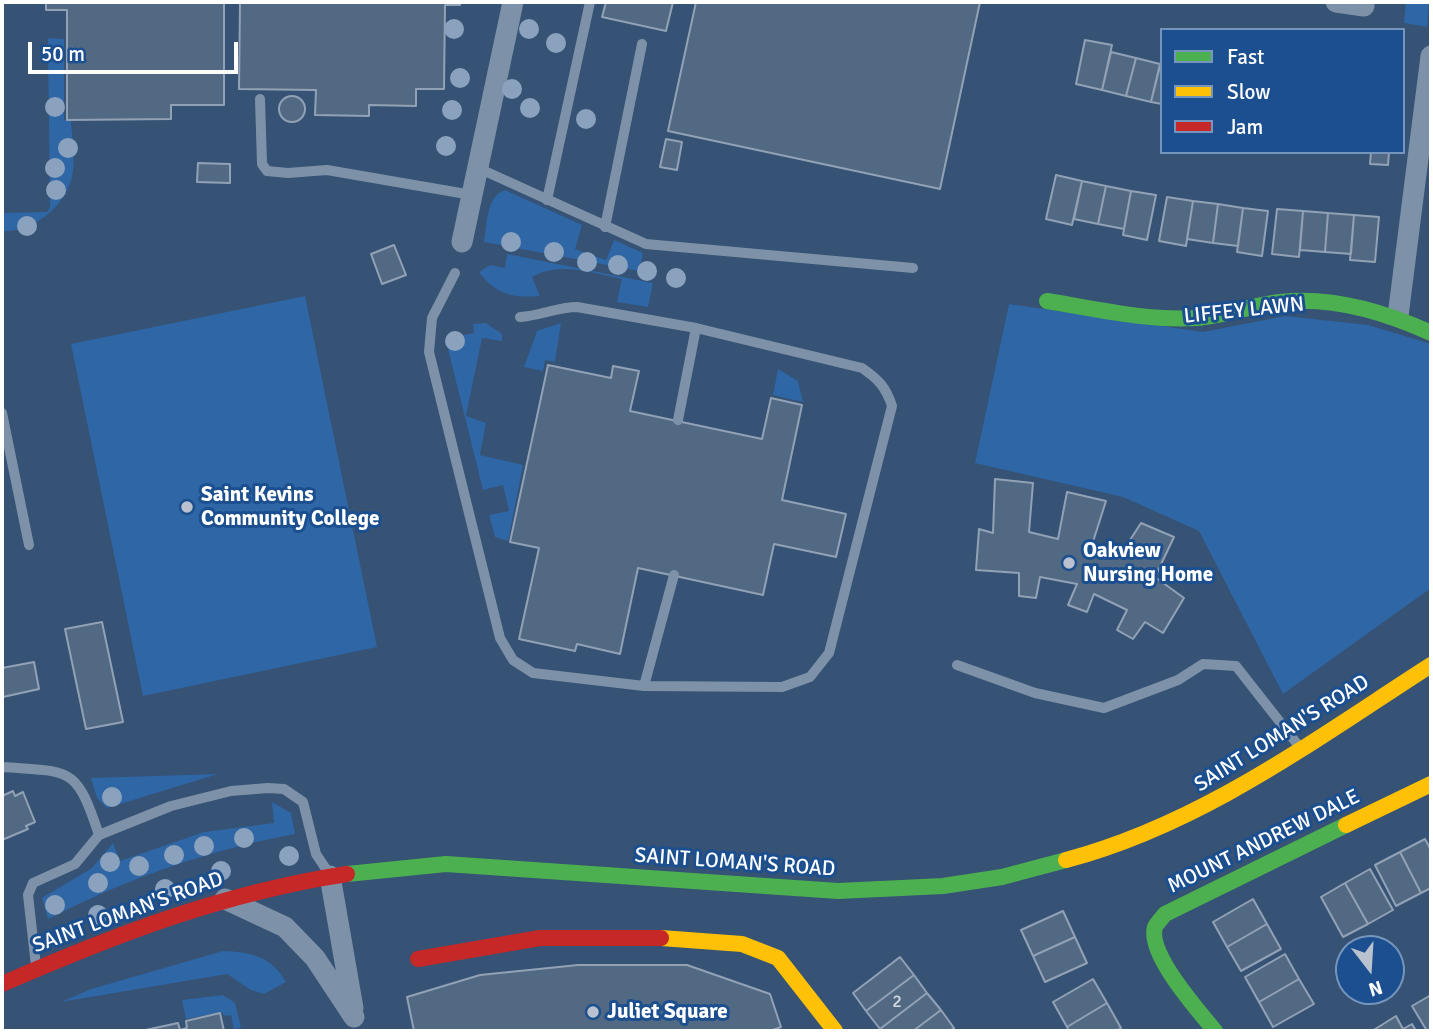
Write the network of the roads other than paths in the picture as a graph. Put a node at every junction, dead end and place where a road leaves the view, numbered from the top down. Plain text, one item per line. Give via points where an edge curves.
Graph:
1 (513, 2) edge
2 (590, 2) edge
3 (1336, 2) edge
4 (1364, 6) dead end
5 (642, 44) dead end
6 (1431, 56) edge
7 (260, 99) dead end
8 (478, 169) junction
9 (472, 195) junction
10 (547, 200) junction
11 (606, 228) junction
12 (462, 242) dead end
13 (913, 268) dead end
14 (455, 273) dead end
15 (1047, 301) dead end
16 (1398, 316) junction
17 (520, 317) dead end
18 (696, 328) junction
19 (1431, 333) edge
20 (2, 413) edge
21 (678, 420) dead end
22 (29, 545) dead end
23 (674, 575) dead end
24 (957, 665) dead end
25 (1431, 665) edge
26 (644, 686) junction
27 (1302, 750) junction
28 (2, 767) edge
29 (1431, 784) edge
30 (99, 835) junction
31 (330, 876) junction
32 (225, 899) junction
33 (418, 959) dead end
34 (36, 969) junction
35 (2, 984) edge
36 (355, 1024) edge
37 (835, 1031) edge
38 (1215, 1031) edge

1 - 8 street
2 - 10 lane
3 - 4 street
5 - 11 lane
6 - 16 street
7 - 9 lane via 262,164 267,171 327,170
8 - 9 street
8 - 10 lane
9 - 12 street
10 - 11 lane
11 - 13 lane via 646,244
14 - 26 lane via 432,318 429,352 505,650 533,673
15 - 16 street, LIFFEY LAWN via 1158,318 1197,318 1290,301
16 - 19 street, LIFFEY LAWN
17 - 18 lane via 577,307
18 - 21 lane
18 - 26 lane via 862,368 878,379 892,406 829,653 820,666 810,677 782,687
20 - 22 lane
23 - 26 lane
24 - 27 lane via 1035,693 1104,708 1178,680 1203,664 1236,666
25 - 27 street, SAINT LOMAN'S ROAD
27 - 31 street, SAINT LOMAN'S ROAD via 1220,800 1155,830 1093,853 1002,877 943,886 886,891 771,888 446,864
28 - 30 lane via 70,776 83,793
29 - 38 street, MOUNT ANDREW DALE via 1165,914 1155,928 1155,942
30 - 31 lane via 191,800 250,789 284,789 303,802 316,854
30 - 34 lane via 75,863 30,887
31 - 32 street, SAINT LOMAN'S ROAD
31 - 36 street
32 - 34 street, SAINT LOMAN'S ROAD via 154,921
32 - 36 street via 285,927 315,958
33 - 37 street via 540,938 637,936 742,944 778,958
34 - 35 street, SAINT LOMAN'S ROAD

